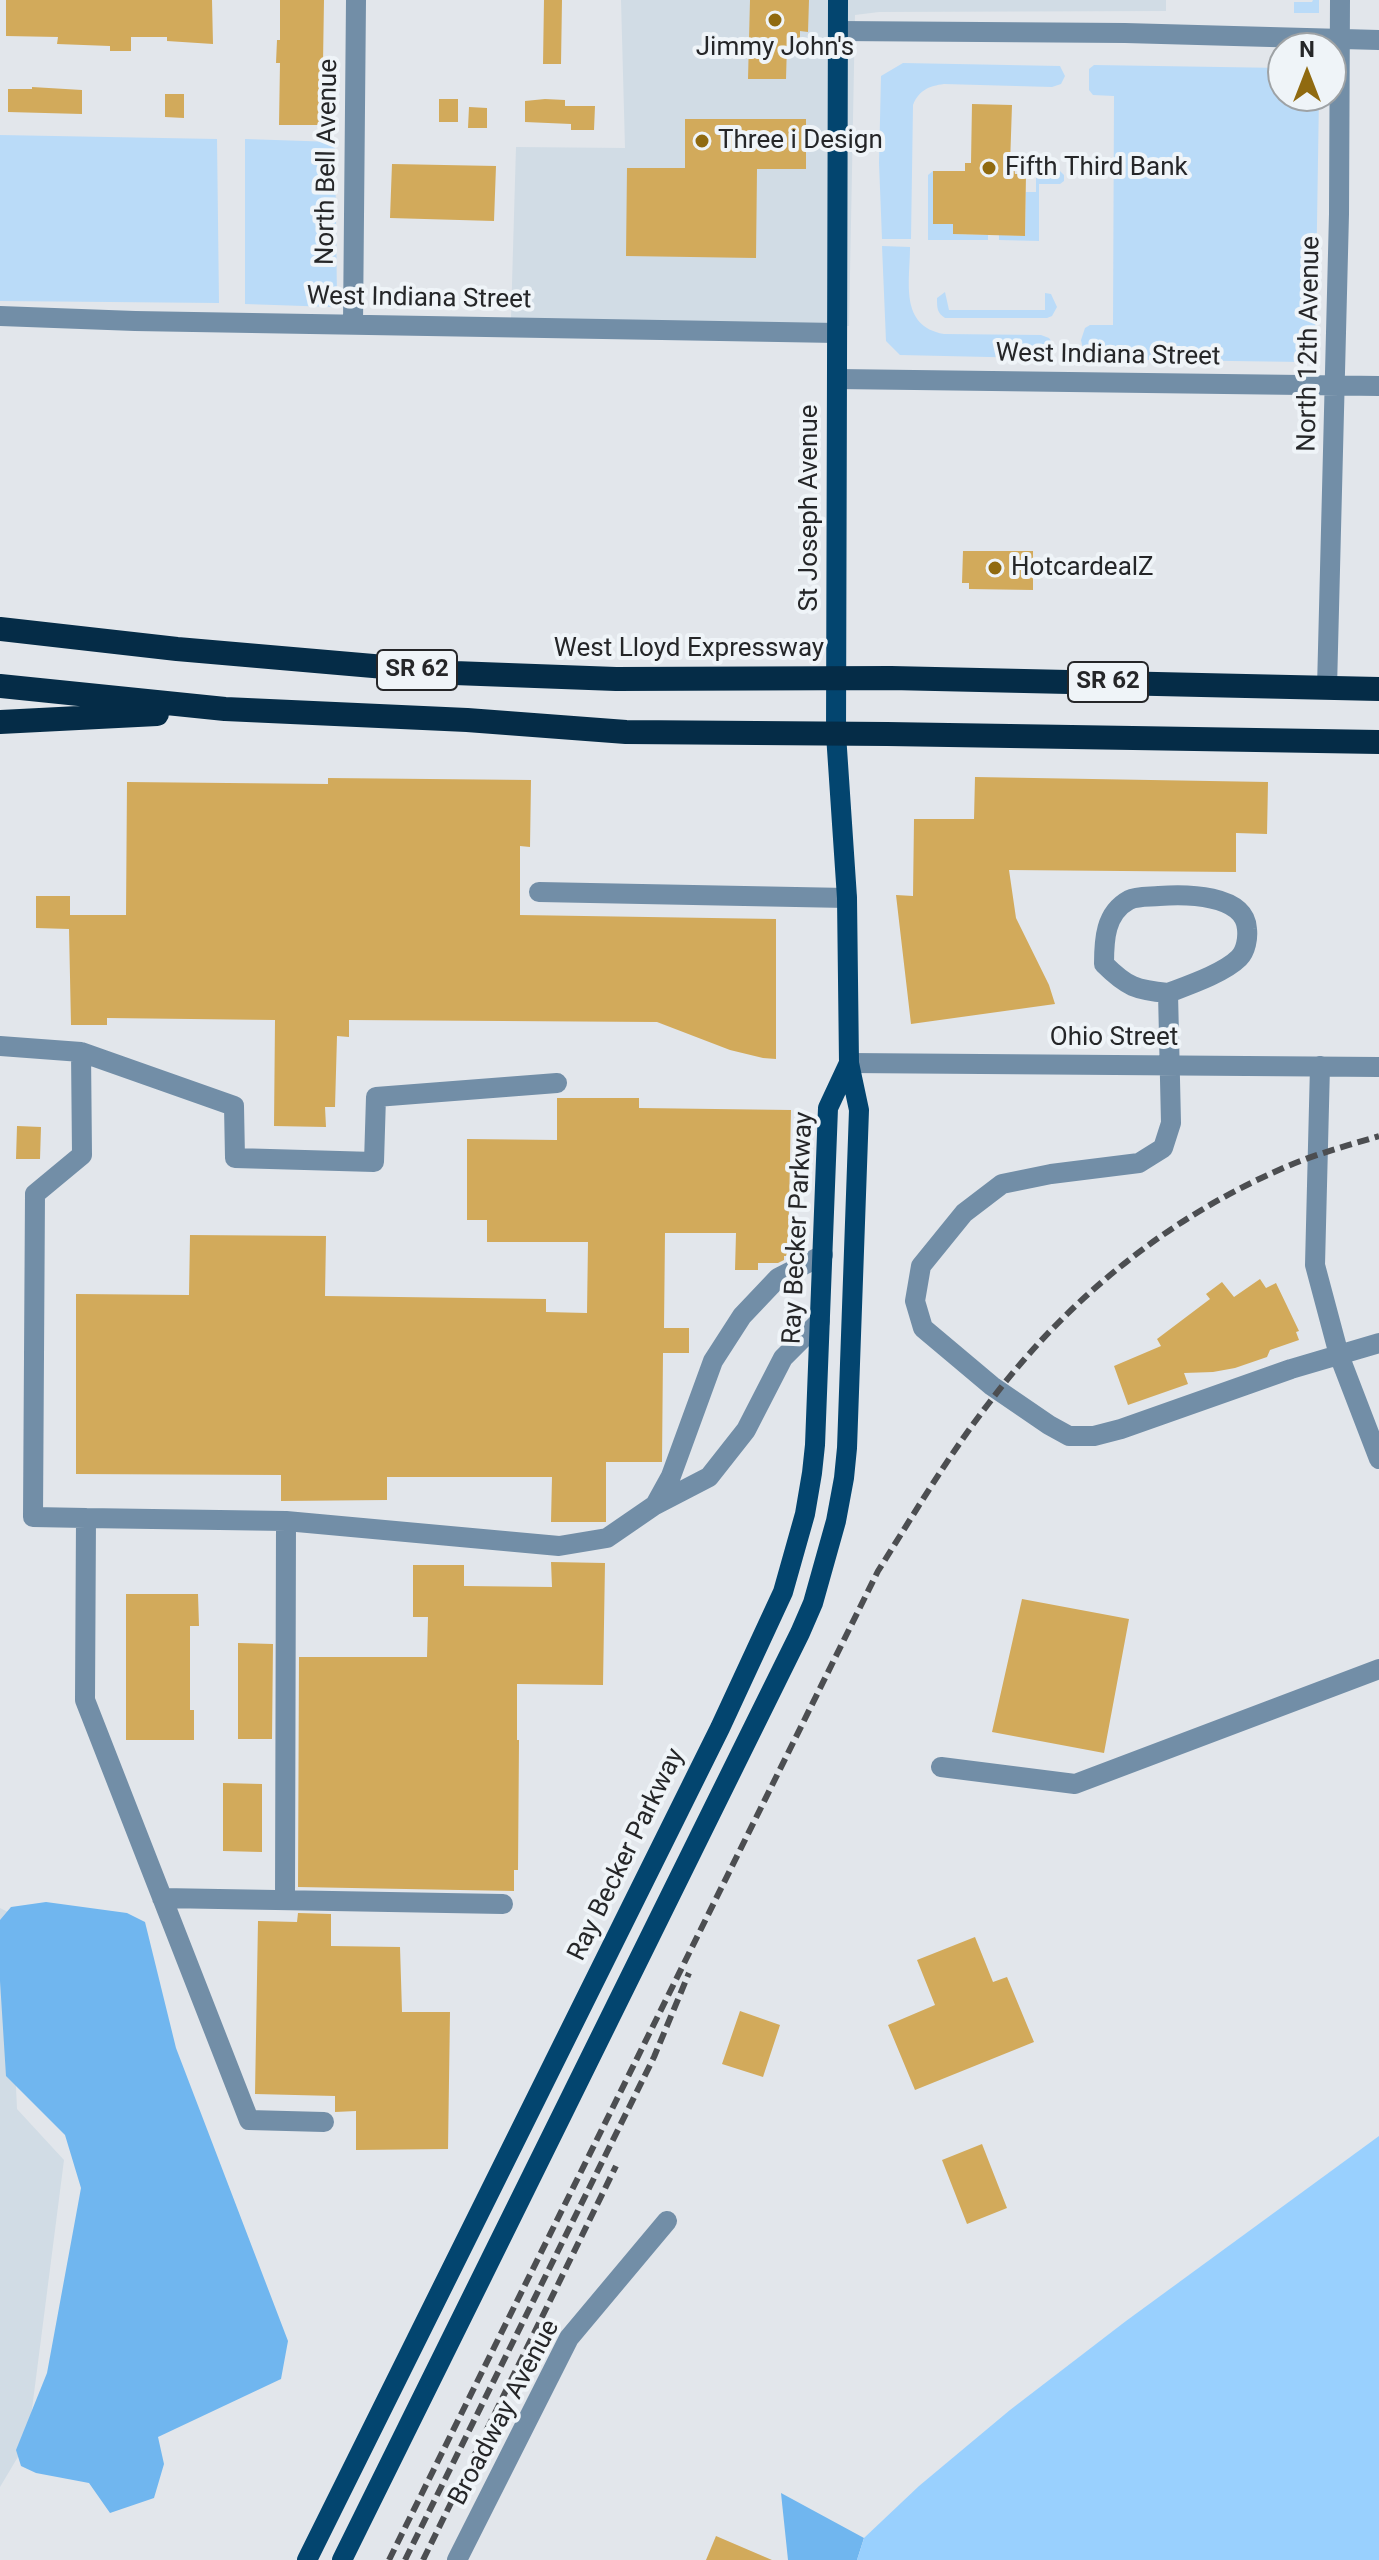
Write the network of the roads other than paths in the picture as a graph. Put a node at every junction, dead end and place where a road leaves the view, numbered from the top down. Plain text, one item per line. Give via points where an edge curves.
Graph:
1 (356, 0) edge
2 (838, 0) edge
3 (1340, 0) edge
4 (838, 31) junction
5 (1340, 32) edge
6 (1267, 38) edge
7 (1347, 40) edge
8 (1379, 40) edge
9 (1339, 112) edge
10 (0, 316) edge
11 (353, 324) junction
12 (837, 333) junction
13 (837, 379) junction
14 (1335, 385) junction
15 (1379, 386) edge
16 (0, 629) edge
17 (836, 678) junction
18 (0, 686) edge
19 (1327, 688) junction
20 (1379, 689) edge
21 (225, 709) junction
22 (0, 722) edge
23 (836, 734) junction
24 (1379, 742) edge
25 (539, 892) dead end
26 (847, 898) junction
27 (1168, 993) junction
28 (0, 1046) edge
29 (81, 1052) junction
30 (849, 1063) junction
31 (1170, 1065) junction
32 (1320, 1066) junction
33 (1379, 1067) edge
34 (557, 1083) dead end
35 (823, 1255) junction
36 (820, 1321) junction
37 (1379, 1343) edge
38 (1339, 1355) junction
39 (1379, 1459) edge
40 (655, 1505) junction
41 (86, 1518) junction
42 (286, 1521) junction
43 (1379, 1669) edge
44 (941, 1767) dead end
45 (162, 1898) junction
46 (285, 1900) junction
47 (503, 1904) dead end
48 (324, 2122) dead end
49 (667, 2221) dead end
50 (307, 2560) edge
51 (342, 2560) edge
52 (457, 2560) edge

1 - 11 street, North Bell Avenue
2 - 4 main road, St Joseph Avenue
3 - 5 street, North 12th Avenue
4 - 6 street
4 - 12 main road, St Joseph Avenue
7 - 8 street
9 - 14 street, North 12th Avenue
10 - 11 street, West Indiana Street
11 - 12 street, West Indiana Street
12 - 13 main road, St Joseph Avenue
13 - 14 street, West Indiana Street
13 - 17 main road, St Joseph Avenue
14 - 15 street, West Indiana Street
14 - 19 street, North 12th Avenue
16 - 17 highway, West Lloyd Expressway / SR 62 via 454,673
17 - 19 highway, West Lloyd Expressway / SR 62
17 - 23 main road, St Joseph Avenue
18 - 21 highway, SR 62
19 - 20 highway, West Lloyd Expressway / SR 62
21 - 22 highway
21 - 23 highway, SR 62 via 626,732
23 - 24 highway, SR 62
23 - 26 main road, St Joseph Avenue
25 - 26 street
26 - 30 main road, St Joseph Avenue
27 - 27 street via 1123,983 1104,964 1104,938 1113,914 1131,898 1171,895 1210,897 1238,909 1247,923 1241,957
27 - 31 street
28 - 29 street
29 - 34 street via 234,1106 235,1158 374,1162 376,1097
29 - 41 street via 82,1155 35,1194 33,1517
30 - 31 street, Ohio Street
30 - 35 main road, Ray Becker Parkway via 828,1108
30 - 51 main road, Ray Becker Parkway via 859,1110 847,1448 836,1521 813,1603
31 - 32 street, Ohio Street
31 - 38 street via 1171,1123 1163,1148 1139,1163 1002,1184 964,1213 921,1266 915,1301 923,1328 992,1386 1069,1436 1121,1429
32 - 33 street, Ohio Street
32 - 38 street via 1315,1265
35 - 36 main road, Ray Becker Parkway
35 - 40 street via 778,1278 742,1316 713,1361 671,1476
36 - 40 street via 783,1358 746,1430 709,1477
36 - 50 main road, Ray Becker Parkway via 812,1473 783,1592
37 - 38 street
38 - 39 street
40 - 42 street via 607,1538 559,1546
41 - 42 street
41 - 45 street via 85,1700
42 - 46 street
43 - 44 street via 1075,1784
45 - 46 street
45 - 48 street via 249,2120
46 - 47 street
49 - 52 street, Broadway Avenue via 569,2338

